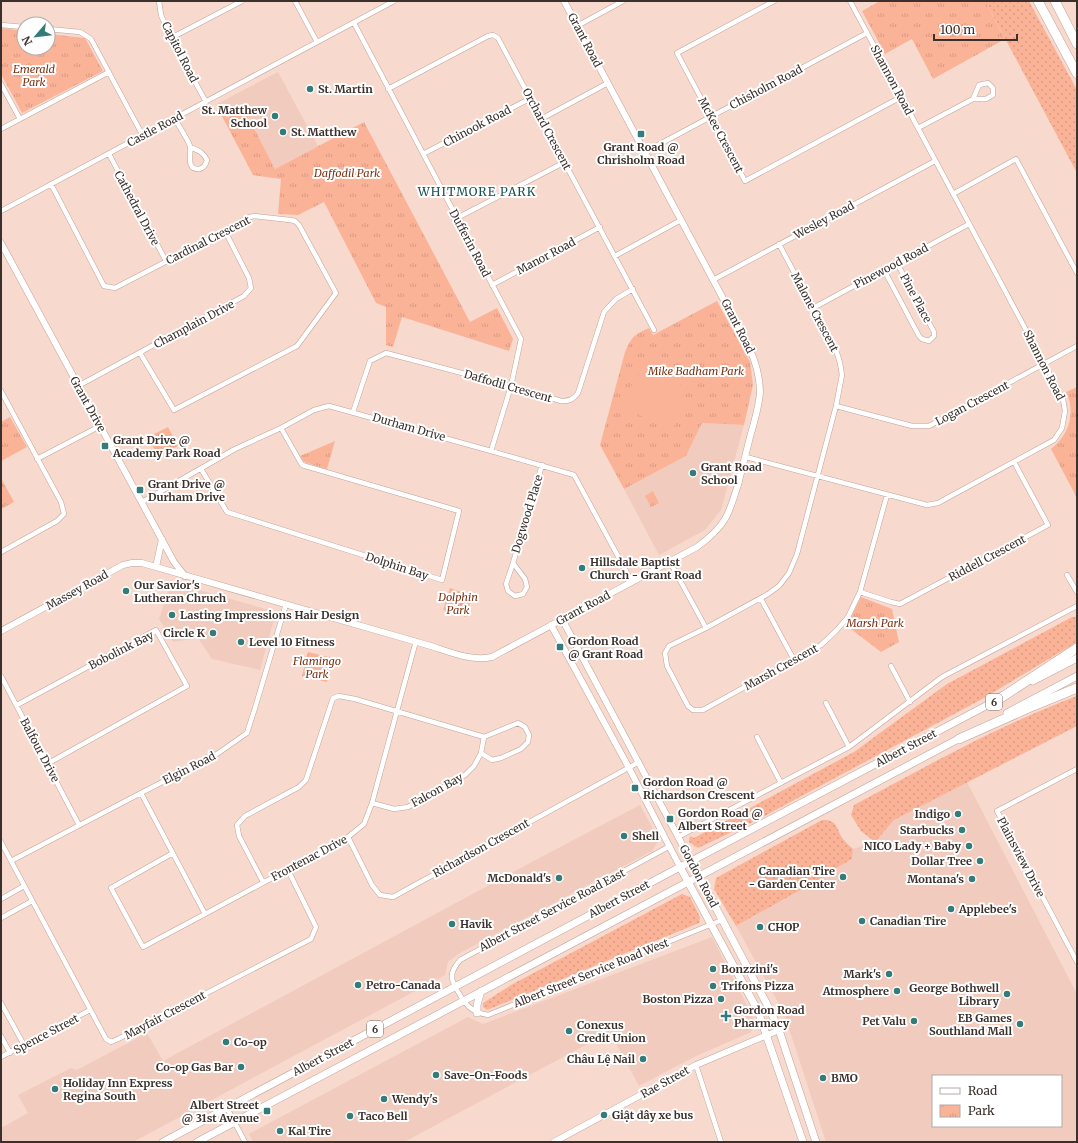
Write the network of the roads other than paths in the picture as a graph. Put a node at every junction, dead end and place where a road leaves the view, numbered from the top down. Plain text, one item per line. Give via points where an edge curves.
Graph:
1 (159, 1) edge
2 (242, 1) edge
3 (295, 1) edge
4 (394, 1) edge
5 (564, 1) edge
6 (623, 1) edge
7 (774, 1) edge
8 (850, 1) edge
9 (1038, 1) edge
10 (1055, 1) edge
11 (354, 23) junction
12 (1, 25) edge
13 (16, 26) edge
14 (577, 26) junction
15 (56, 30) edge
16 (867, 33) junction
17 (171, 38) junction
18 (317, 42) junction
19 (1077, 44) edge
20 (109, 72) junction
21 (1077, 74) edge
22 (608, 83) junction
23 (1, 84) edge
24 (388, 89) junction
25 (901, 97) junction
26 (530, 98) junction
27 (973, 99) junction
28 (206, 102) junction
29 (711, 117) junction
30 (20, 119) junction
31 (175, 119) junction
32 (541, 119) junction
33 (918, 128) junction
34 (1, 129) edge
35 (143, 136) junction
36 (190, 147) junction
37 (645, 152) junction
38 (109, 154) junction
39 (423, 154) junction
40 (935, 161) junction
41 (565, 162) junction
42 (51, 184) junction
43 (953, 194) junction
44 (1, 211) edge
45 (457, 218) junction
46 (681, 220) junction
47 (969, 224) junction
48 (600, 227) junction
49 (225, 231) junction
50 (1, 243) edge
51 (779, 244) junction
52 (615, 256) junction
53 (166, 261) junction
54 (898, 263) junction
55 (884, 270) junction
56 (1077, 273) edge
57 (713, 280) junction
58 (492, 284) junction
59 (633, 289) junction
60 (813, 308) junction
61 (654, 330) dead end
62 (1077, 346) edge
63 (140, 353) junction
64 (1045, 363) junction
65 (78, 386) junction
66 (511, 386) junction
67 (1, 391) edge
68 (836, 406) junction
69 (353, 412) junction
70 (100, 426) junction
71 (281, 428) junction
72 (491, 451) junction
73 (746, 457) junction
74 (37, 458) junction
75 (1014, 462) junction
76 (542, 465) junction
77 (201, 469) junction
78 (817, 475) junction
79 (887, 495) junction
80 (142, 502) junction
81 (162, 539) junction
82 (1, 552) edge
83 (670, 562) junction
84 (513, 563) junction
85 (156, 567) junction
86 (1067, 575) dead end
87 (186, 576) junction
88 (632, 582) junction
89 (860, 592) junction
90 (1077, 592) edge
91 (761, 599) junction
92 (286, 604) junction
93 (1077, 606) edge
94 (562, 619) junction
95 (551, 625) junction
96 (706, 628) junction
97 (1, 631) edge
98 (416, 641) junction
99 (1077, 648) edge
100 (1077, 658) edge
101 (794, 660) junction
102 (891, 666) dead end
103 (1, 676) edge
104 (1077, 676) edge
105 (1077, 688) edge
106 (600, 689) junction
107 (589, 694) junction
108 (910, 702) junction
109 (826, 703) dead end
110 (993, 703) junction
111 (17, 705) junction
112 (397, 711) junction
113 (484, 737) junction
114 (757, 737) dead end
115 (959, 739) junction
116 (849, 747) junction
117 (481, 753) junction
118 (639, 762) junction
119 (48, 764) junction
120 (629, 768) junction
121 (1077, 769) edge
122 (782, 783) junction
123 (141, 792) junction
124 (372, 803) junction
125 (79, 825) junction
126 (348, 837) junction
127 (678, 837) junction
128 (1, 842) edge
129 (670, 846) junction
130 (173, 853) junction
131 (11, 861) junction
132 (691, 861) junction
133 (680, 867) junction
134 (288, 870) junction
135 (699, 876) junction
136 (688, 881) junction
137 (263, 882) junction
138 (24, 886) junction
139 (1, 899) edge
140 (32, 901) junction
141 (205, 914) junction
142 (1, 918) edge
143 (722, 920) junction
144 (712, 924) junction
145 (1077, 962) edge
146 (455, 986) junction
147 (481, 991) junction
148 (463, 1001) junction
149 (1, 1003) edge
150 (90, 1010) junction
151 (477, 1013) junction
152 (778, 1030) junction
153 (767, 1035) junction
154 (1, 1036) edge
155 (24, 1045) junction
156 (10, 1053) junction
157 (1, 1057) edge
158 (696, 1065) junction
159 (227, 1108) junction
160 (235, 1122) junction
161 (163, 1142) edge
162 (197, 1142) edge
163 (246, 1142) edge
164 (554, 1142) edge
165 (721, 1142) edge
166 (803, 1142) edge
167 (816, 1142) edge

1 - 17 street, Capitol Road via 161,15
2 - 17 street
3 - 18 street
4 - 11 street, Castle Road
5 - 14 street, Grant Road
6 - 14 street
7 - 29 street, McKee Crescent via 677,53
8 - 16 street, Shannon Road
9 - 21 highway
10 - 19 highway
11 - 18 street, Castle Road
11 - 24 street, Dufferin Road
12 - 13 street
14 - 22 street, Grant Road
15 - 20 street via 80,32 91,39
16 - 25 street, Shannon Road
16 - 29 street, Chisholm Road
17 - 28 street, Capitol Road
18 - 28 street, Castle Road
20 - 30 street
20 - 35 street
22 - 32 street
22 - 37 street, Grant Road
23 - 30 street
24 - 26 street, Orchard Crescent via 494,35
24 - 39 street, Dufferin Road
25 - 29 street, McKee Crescent via 745,181
25 - 33 street, Shannon Road
26 - 32 street, Orchard Crescent
26 - 39 street, Chinook Road
27 - 27 street via 986,99 993,95 993,88 988,83 979,86
27 - 33 street
28 - 31 street, Castle Road
29 - 37 street, Chisholm Road
30 - 34 street
31 - 35 street, Castle Road
31 - 36 street
32 - 41 street, Orchard Crescent
33 - 40 street, Shannon Road
35 - 38 street, Castle Road
36 - 36 street via 190,164 199,169 205,166 207,160 204,155
37 - 46 street, Grant Road
38 - 42 street, Castle Road
38 - 53 street, Cathedral Drive
39 - 45 street, Dufferin Road
40 - 43 street, Shannon Road
40 - 51 street, Wesley Road
41 - 45 street
41 - 48 street, Orchard Crescent
42 - 44 street, Castle Road
42 - 53 street, Cardinal Crescent via 104,286 115,288
43 - 47 street, Shannon Road
43 - 56 street via 1016,159
45 - 58 street, Dufferin Road
46 - 52 street
46 - 57 street, Grant Road
47 - 54 street, Pinewood Road
47 - 64 street, Shannon Road
48 - 52 street, Orchard Crescent
48 - 58 street, Manor Road
49 - 53 street, Cardinal Crescent
49 - 63 street, Champlain Drive via 249,278 251,288 244,296
49 - 63 street, Cardinal Crescent via 254,216 295,221 329,279 335,295 297,346 174,410
50 - 65 street, Grant Drive
51 - 57 street, Wesley Road
51 - 60 street, Malone Crescent
52 - 59 street, Orchard Crescent
54 - 55 street, Pinewood Road
54 - 55 street, Pine Place via 934,332 929,341 919,336
55 - 60 street, Pinewood Road
57 - 73 street, Grant Road via 748,345 759,378 760,393
58 - 66 street, Dufferin Road via 521,339
59 - 61 street, Orchard Crescent
59 - 66 street, Daffodil Crescent via 616,299 604,312 578,393 574,398 561,401
60 - 68 street, Malone Crescent via 840,363 842,375
62 - 64 street, Logan Crescent
63 - 65 street, Champlain Drive
64 - 68 street, Logan Crescent via 929,426 912,426
64 - 75 street, Shannon Road via 1063,399 1065,411 1062,428 1054,440
65 - 70 street, Grant Drive
66 - 69 street, Daffodil Crescent via 386,353 370,361
66 - 72 street, Dufferin Road
67 - 74 street
68 - 78 street, Malone Crescent
69 - 71 street, Durham Drive via 329,406 314,410
69 - 72 street, Durham Drive
70 - 74 street
70 - 80 street, Grant Drive
71 - 77 street, Durham Drive via 235,449
71 - 77 street, Dolphin Bay via 302,465 460,511 442,580 227,512
72 - 76 street, Durham Drive
73 - 78 street, Shannon Road
73 - 83 street, Grant Road via 725,519 709,538
74 - 82 street via 61,502 64,514 57,521
75 - 79 street, Shannon Road via 938,503 927,505
75 - 89 street, Riddell Crescent via 1048,525 900,604
76 - 84 street, Dogwood Place
76 - 88 street, Durham Drive via 574,475
77 - 80 street, Durham Drive
78 - 79 street, Shannon Road
78 - 91 street, Marsh Crescent via 797,554 789,573 779,586
79 - 89 street, Marsh Crescent
80 - 81 street, Grant Drive
81 - 85 street
81 - 87 street, Grant Drive via 174,562
83 - 88 street, Grant Road
83 - 96 street
84 - 84 street, Dogwood Place via 506,584 508,592 515,596 523,594 527,587 525,579
85 - 87 street, Grant Road
85 - 97 street, Massey Road via 142,563 123,565
86 - 90 street
87 - 92 street, Grant Road
88 - 94 street, Grant Road
89 - 101 street, Marsh Crescent via 848,617 836,631 821,645
91 - 96 street, Marsh Crescent
91 - 101 street
92 - 98 street, Grant Road
92 - 123 street, Elgin Road via 247,733 217,754
93 - 108 street via 942,677
94 - 95 street, Grant Road
94 - 106 street, Gordon Road
95 - 98 street, Grant Road via 492,657 483,659 464,656
95 - 107 street, Gordon Road
96 - 101 street, Marsh Crescent via 669,646 665,653 667,666 692,710 703,710
98 - 112 street, Frontenac Drive
99 - 110 highway
100 - 110 main road, Albert Street / 6
102 - 108 street
103 - 111 street, Balfour Drive
104 - 115 main road, Albert Street / 6
105 - 115 highway
106 - 107 street
106 - 118 street, Gordon Road
107 - 120 street, Gordon Road
108 - 116 street
109 - 116 street
110 - 132 main road, Albert Street / 6
111 - 119 street, Balfour Drive
111 - 119 street, Bobolink Bay via 156,630 187,686
112 - 113 street
112 - 124 street, Frontenac Drive
112 - 137 street via 355,699 340,696 333,698 306,780 299,788 245,816 237,825 239,836
113 - 117 street, Falcon Bay
113 - 117 street via 518,723 525,726 528,742 521,749 501,758 492,760
114 - 122 street
115 - 135 main road, Albert Street / 6
116 - 122 street
117 - 124 street, Falcon Bay via 466,774 408,807 394,809
118 - 120 street, Richardson Crescent
118 - 127 street, Gordon Road
119 - 125 street, Balfour Drive
120 - 126 street, Richardson Crescent via 393,896 380,895 372,885
120 - 129 street, Gordon Road
121 - 145 street, Plainsview Drive via 997,811
122 - 127 street
123 - 125 street, Elgin Road
123 - 130 street
124 - 126 street, Frontenac Drive via 364,824
125 - 131 street, Elgin Road
126 - 134 street, Frontenac Drive
127 - 132 street, Gordon Road
128 - 131 street, Mayfair Crescent
129 - 133 street, Gordon Road
129 - 146 street, Albert Street Service Road East via 460,960 454,968 452,977
130 - 141 street
130 - 141 street, Frontenac Drive via 111,888 142,947
131 - 138 street, Mayfair Crescent
132 - 133 main road, Albert Street / 6
132 - 135 main road, Gordon Road
133 - 136 main road, Gordon Road
133 - 146 main road, Albert Street / 6
134 - 137 street, Frontenac Drive
134 - 150 street, Mayfair Crescent via 316,927 311,939 111,1042 106,1039
135 - 136 main road, Albert Street / 6
135 - 143 main road, Gordon Road
136 - 144 main road, Gordon Road
136 - 147 main road, Albert Street / 6
137 - 141 street, Frontenac Drive
138 - 139 street
138 - 140 street, Mayfair Crescent
140 - 142 street
140 - 150 street, Mayfair Crescent
143 - 144 street, Albert Street Service Road West
143 - 152 main road, Gordon Road
144 - 151 street, Albert Street Service Road West via 488,1015
144 - 153 main road, Gordon Road via 758,1012
146 - 148 street
146 - 159 main road, Albert Street / 6
147 - 148 main road, Albert Street / 6
147 - 151 main road
148 - 151 street
148 - 160 main road, Albert Street / 6
149 - 155 street
150 - 155 street, Spence Street
152 - 153 street, Rae Street
152 - 167 main road, Gordon Road
153 - 158 street, Rae Street
153 - 166 main road, Gordon Road
154 - 156 street
155 - 156 street, Spence Street
156 - 157 street, Spence Street
158 - 164 street, Rae Street
158 - 165 street
159 - 160 street
159 - 161 main road, Albert Street / 6
160 - 162 main road, Albert Street / 6
160 - 163 street

